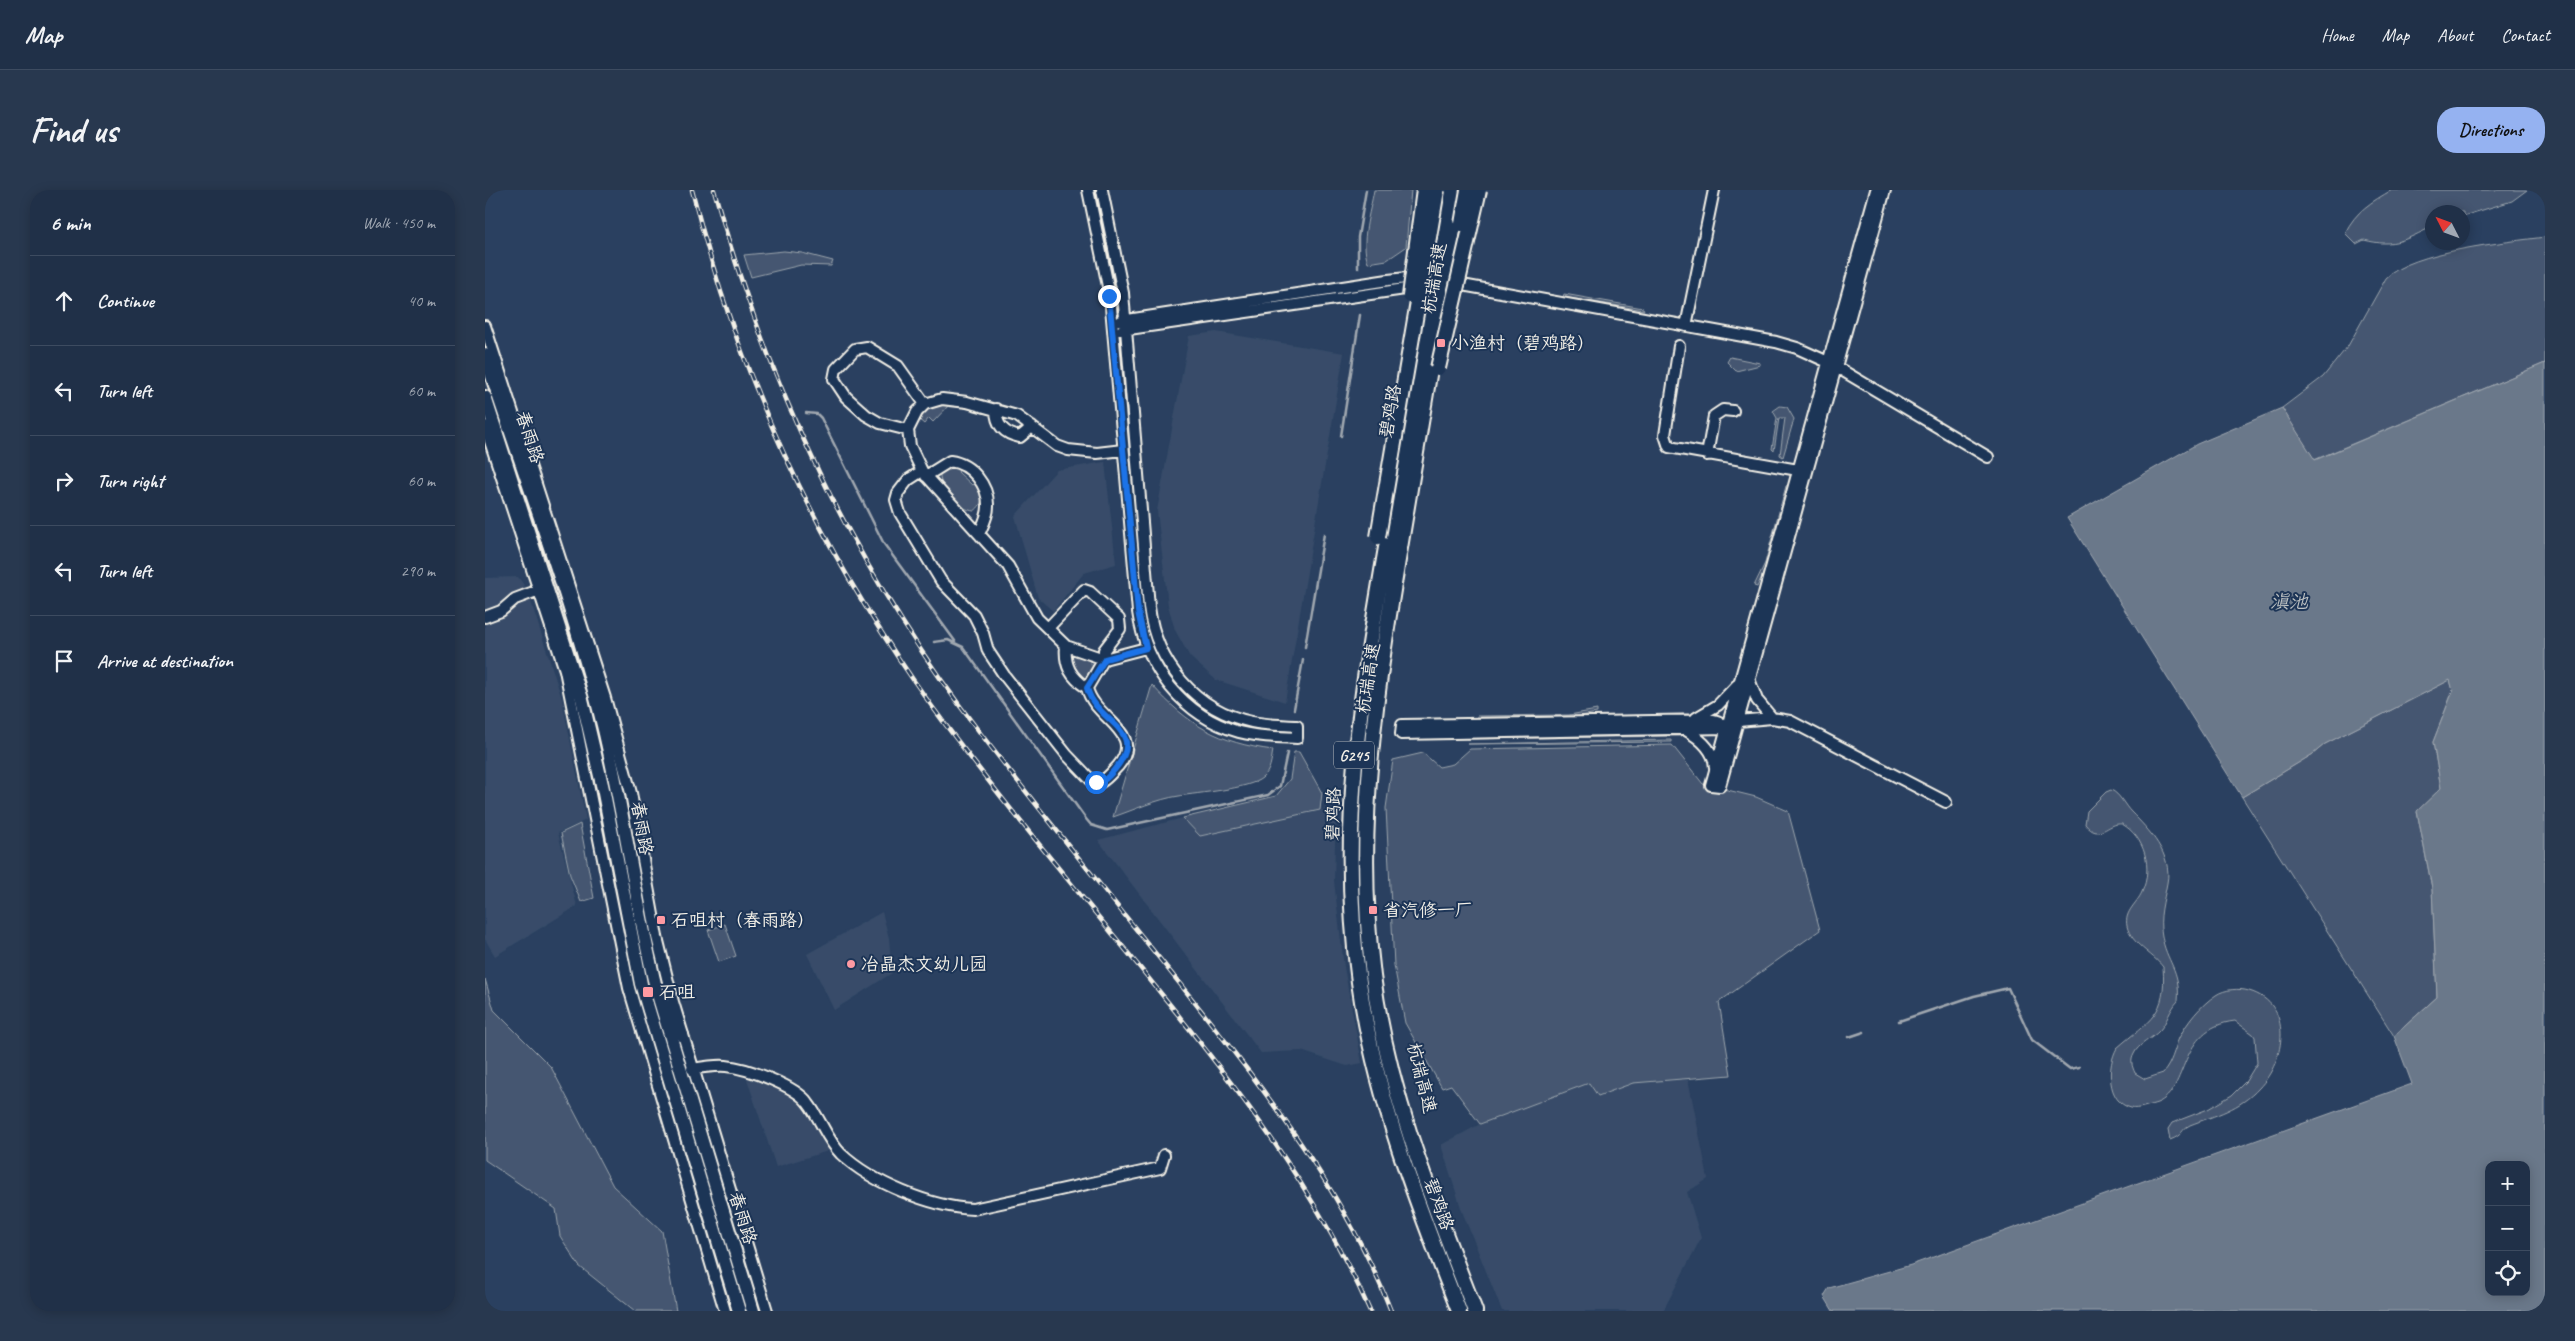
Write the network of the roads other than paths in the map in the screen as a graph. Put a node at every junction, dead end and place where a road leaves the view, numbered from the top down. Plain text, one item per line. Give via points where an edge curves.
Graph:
1 (1089, 190) edge
2 (1102, 190) edge
3 (1424, 190) edge
4 (1437, 190) edge
5 (1447, 190) edge
6 (1460, 190) edge
7 (1468, 190) edge
8 (1479, 190) edge
9 (1714, 190) edge
10 (1876, 190) edge
11 (1885, 190) edge
12 (1435, 286) junction
13 (1126, 325) junction
14 (485, 326) edge
15 (1113, 326) junction
16 (1686, 326) junction
17 (1679, 346) dead end
18 (485, 355) edge
19 (1832, 364) junction
20 (1438, 368) junction
21 (489, 379) edge
22 (485, 397) edge
23 (925, 404) junction
24 (996, 409) junction
25 (1733, 411) dead end
26 (485, 426) edge
27 (1032, 427) junction
28 (908, 430) junction
29 (1123, 450) junction
30 (1707, 455) junction
31 (1988, 457) dead end
32 (1798, 470) junction
33 (924, 474) junction
34 (979, 534) junction
35 (1378, 537) junction
36 (539, 590) junction
37 (485, 617) edge
38 (1048, 628) junction
39 (1066, 646) junction
40 (1146, 648) junction
41 (1105, 659) junction
42 (1744, 681) junction
43 (1087, 688) junction
44 (1741, 709) junction
45 (1772, 718) junction
46 (1689, 720) junction
47 (1738, 721) junction
48 (1727, 728) junction
49 (1683, 729) junction
50 (1732, 742) junction
51 (1715, 770) junction
52 (1946, 802) dead end
53 (656, 988) junction
54 (682, 1035) junction
55 (692, 1069) junction
56 (1164, 1155) dead end
57 (725, 1311) edge
58 (739, 1311) edge
59 (753, 1311) edge
60 (767, 1311) edge
61 (1450, 1311) edge
62 (1459, 1311) edge
63 (1475, 1311) edge
64 (1484, 1311) edge

1 - 15 street
2 - 13 street via 1123,293
3 - 35 highway, bridge
4 - 35 highway, 杭瑞高速, bridge
5 - 12 highway, 碧鸡路 / G245
6 - 12 highway, 碧鸡路 / G245
7 - 20 highway, 杭瑞高速, bridge
8 - 20 highway, bridge
9 - 16 street
10 - 19 street
11 - 19 street
12 - 13 street via 1407,278 1388,280
12 - 16 street
12 - 62 highway, 碧鸡路 / G245 via 1359,716 1351,799 1350,872 1359,982 1375,1063 1408,1174
12 - 63 highway, 碧鸡路 / G245 via 1377,688 1366,797 1365,870 1373,978 1399,1097 1431,1196
13 - 15 street
13 - 40 street via 1149,607 1160,650 1185,685 1220,711 1251,722 1297,726 1297,738 1240,732 1204,717 1165,682
14 - 54 street via 608,707 631,793 657,937
15 - 29 street
16 - 19 street via 1776,342
17 - 30 street via 1665,440 1673,449
18 - 21 main road, 春雨路
19 - 31 street
19 - 32 street
19 - 42 street
20 - 64 highway, 杭瑞高速 via 1377,742 1373,888 1381,978 1395,1054 1434,1185
21 - 53 main road, 春雨路 via 595,695 614,773
22 - 58 main road, 春雨路 via 582,699 641,984
23 - 24 street via 942,399
23 - 28 street
23 - 28 street via 897,366 867,347 855,349 836,369 834,379 839,389 856,406 880,423
24 - 27 street via 1017,416
24 - 27 street via 996,419 1006,432 1020,437
25 - 30 street via 1723,410 1714,416
26 - 36 street
27 - 29 street via 1057,446 1068,450 1097,453
28 - 33 street via 910,446
29 - 40 street via 1138,612
30 - 32 street
32 - 42 street
33 - 34 street
33 - 34 street via 950,461 963,465 977,477 987,496 988,509
33 - 43 street via 908,480 898,493 900,513 941,581 974,615 988,651 1004,674 1067,755 1091,780 1101,782 1125,757 1127,746 1121,732 1093,701
34 - 38 street via 1008,566 1031,609
35 - 61 highway, 杭瑞高速 via 1345,768 1342,842 1347,942 1357,1015 1383,1124
36 - 37 street via 515,599 501,611
36 - 57 street via 572,696 614,920 637,1021
38 - 39 street
38 - 41 street via 1080,593 1084,590 1091,592 1117,616 1120,623 1118,634 1104,650
39 - 41 street
39 - 43 street via 1068,668 1077,682
40 - 41 street
41 - 43 street
42 - 44 street
42 - 45 street
42 - 46 street via 1710,711
42 - 48 street
44 - 47 street
44 - 48 street
45 - 47 street
45 - 52 street via 1790,721
46 - 48 street via 1713,720
46 - 49 street via 1402,725 1401,734
47 - 50 street
48 - 49 street
48 - 50 street
48 - 51 street
49 - 51 street via 1705,746 1715,761
50 - 51 street via 1720,786 1711,785
53 - 54 main road
53 - 59 main road, 春雨路
54 - 55 street
55 - 56 street via 724,1065 737,1067 791,1088 808,1102 833,1143 847,1159 916,1196 955,1208 973,1208 1160,1168
55 - 60 street

